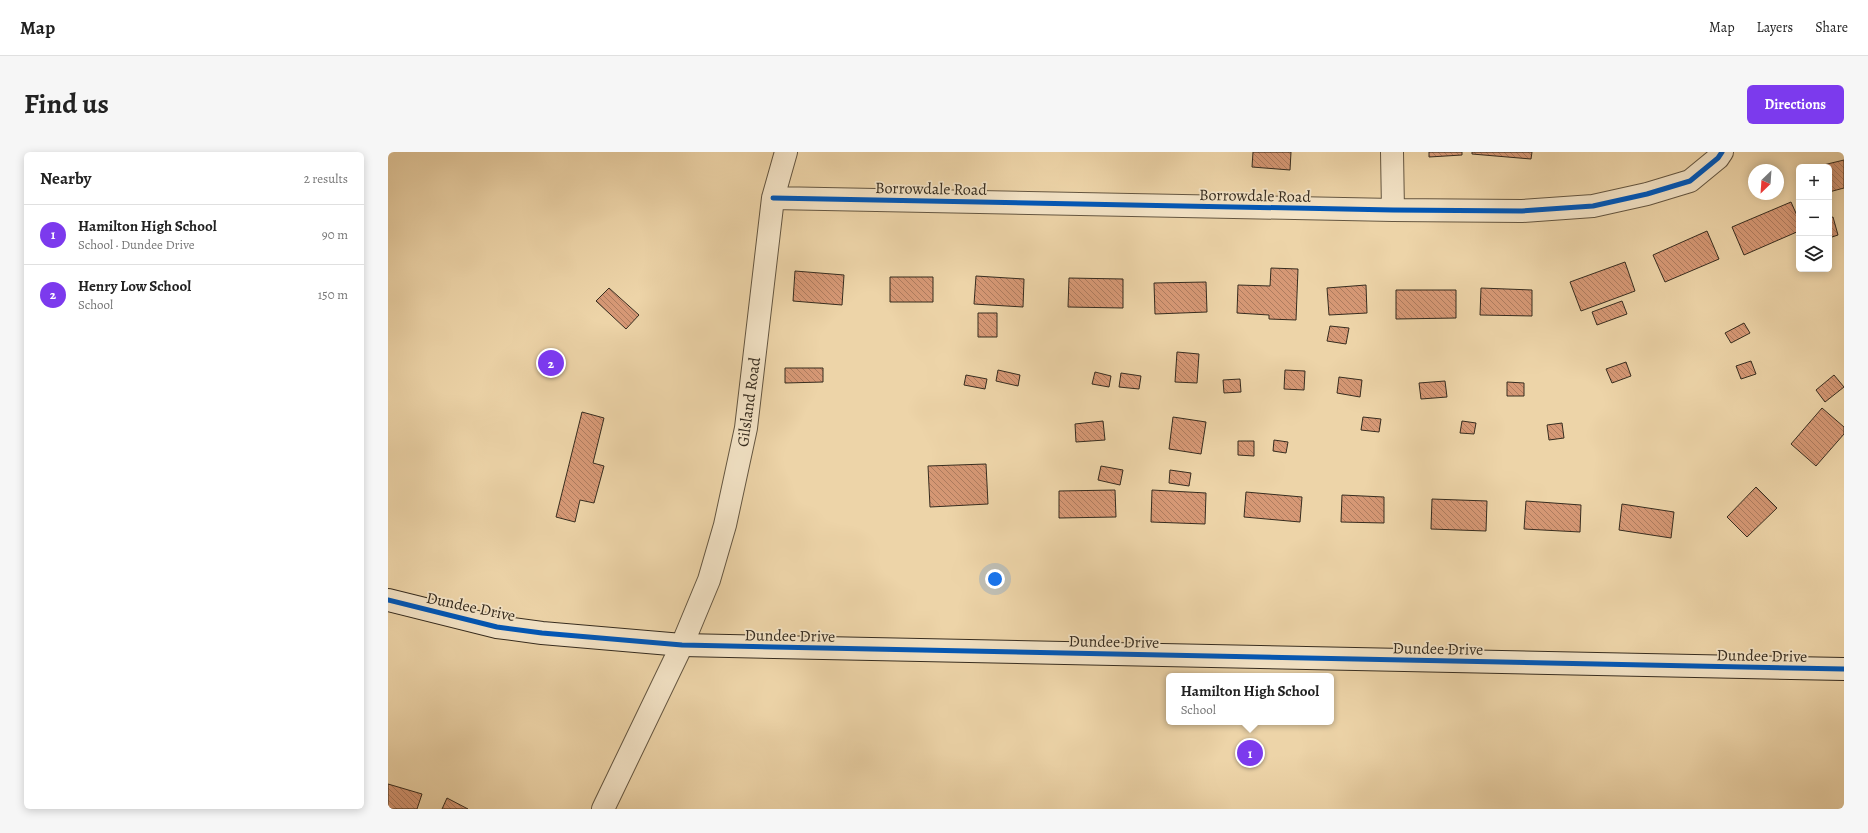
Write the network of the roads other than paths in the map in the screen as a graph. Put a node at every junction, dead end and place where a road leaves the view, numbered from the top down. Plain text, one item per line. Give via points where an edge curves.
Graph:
1 (786, 152) edge
2 (1392, 152) edge
3 (1722, 152) edge
4 (773, 198) junction
5 (1393, 210) junction
6 (388, 600) edge
7 (682, 645) junction
8 (1844, 669) edge
9 (603, 809) edge

1 - 4 street, Gilsland Road
2 - 5 street
3 - 5 street, Borrowdale Road via 1690,181 1592,206 1522,211
4 - 5 street, Borrowdale Road
4 - 7 street, Gilsland Road via 746,428 725,525 709,580
6 - 7 street, Dundee Drive via 497,627
7 - 8 street, Dundee Drive
7 - 9 street, Gilsland Road

